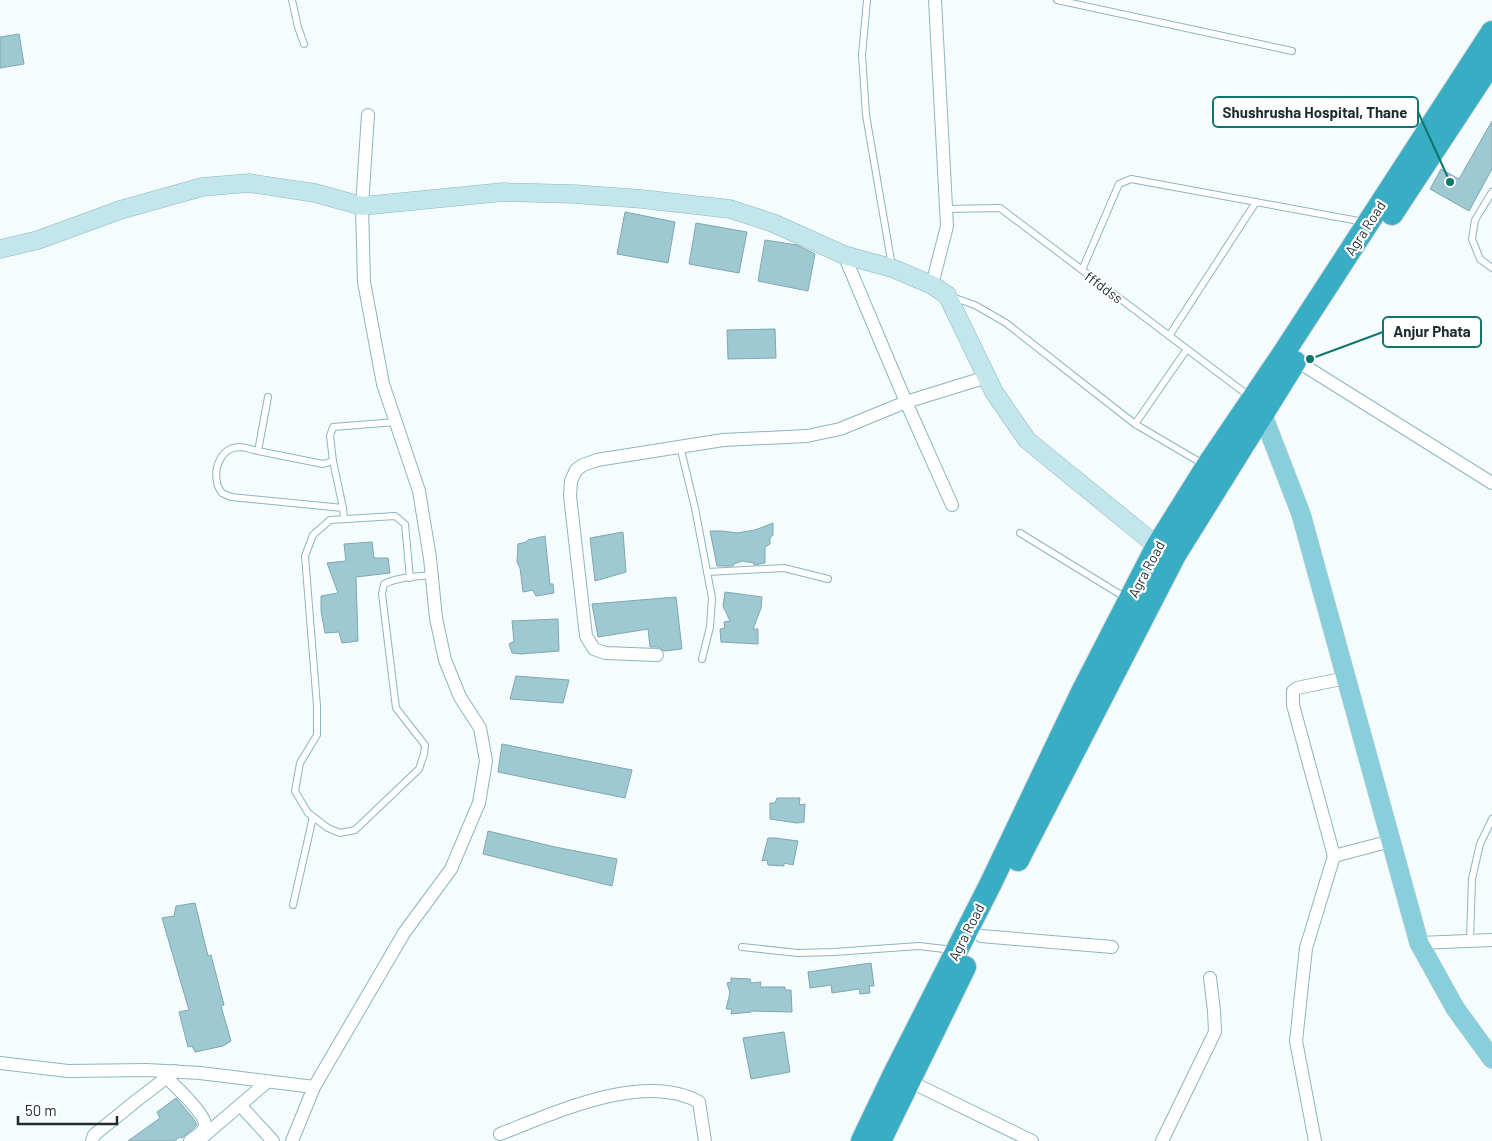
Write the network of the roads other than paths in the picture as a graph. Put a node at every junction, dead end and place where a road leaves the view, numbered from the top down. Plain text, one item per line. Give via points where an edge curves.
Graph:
1 (292, 0) edge
2 (867, 0) edge
3 (935, 0) edge
4 (1056, 0) edge
5 (1492, 32) edge
6 (304, 44) dead end
7 (1292, 50) dead end
8 (1485, 69) edge
9 (368, 115) dead end
10 (1492, 192) edge
11 (1256, 202) junction
12 (362, 206) junction
13 (945, 209) junction
14 (1368, 223) junction
15 (0, 249) edge
16 (844, 256) junction
17 (892, 268) junction
18 (1492, 268) edge
19 (1082, 270) junction
20 (932, 285) junction
21 (947, 295) junction
22 (1169, 336) junction
23 (1187, 349) junction
24 (1290, 357) junction
25 (987, 377) junction
26 (268, 397) dead end
27 (906, 402) junction
28 (1257, 406) junction
29 (396, 422) junction
30 (1135, 424) junction
31 (680, 446) junction
32 (258, 451) junction
33 (333, 461) junction
34 (1207, 466) junction
35 (1492, 483) edge
36 (952, 506) dead end
37 (343, 508) junction
38 (344, 519) junction
39 (1020, 533) dead end
40 (1166, 551) junction
41 (707, 572) junction
42 (432, 574) junction
43 (410, 578) junction
44 (828, 579) dead end
45 (1129, 600) junction
46 (657, 655) dead end
47 (702, 658) dead end
48 (1346, 678) junction
49 (313, 817) junction
50 (1492, 819) edge
51 (1391, 840) junction
52 (1334, 856) junction
53 (293, 905) dead end
54 (981, 936) junction
55 (1492, 940) edge
56 (1470, 941) junction
57 (1419, 943) junction
58 (742, 946) dead end
59 (1112, 947) dead end
60 (957, 950) junction
61 (1210, 978) dead end
62 (1491, 1057) edge
63 (0, 1063) edge
64 (171, 1075) junction
65 (267, 1082) junction
66 (909, 1082) junction
67 (314, 1087) junction
68 (240, 1105) junction
69 (500, 1134) dead end
70 (92, 1141) edge
71 (190, 1141) edge
72 (198, 1141) edge
73 (273, 1141) edge
74 (292, 1141) edge
75 (705, 1141) edge
76 (862, 1141) edge
77 (880, 1141) edge
78 (1032, 1141) edge
79 (1162, 1141) edge
80 (1315, 1141) edge

1 - 6 lane
2 - 17 lane via 862,55 866,115
3 - 13 street
4 - 7 lane
5 - 8 highway, Agra Road
8 - 14 highway, Agra Road
8 - 24 highway
9 - 12 street
10 - 18 lane via 1475,220 1472,239 1480,259
11 - 14 lane
11 - 19 lane via 1131,179 1119,184
11 - 22 lane
12 - 15 street via 249,182 202,186 120,210 38,240
12 - 16 street via 503,192 642,199 730,209 773,223
12 - 29 street via 364,282 384,384
13 - 19 lane, fffddss via 1000,208
13 - 20 street via 946,226
14 - 24 highway, Agra Road
16 - 17 street
16 - 27 street
17 - 20 street
19 - 22 lane, fffddss
20 - 21 street
21 - 25 street
21 - 30 lane via 975,305 1006,323
22 - 23 lane, fffddss
23 - 28 lane, fffddss
23 - 30 lane
24 - 28 highway
24 - 35 street
25 - 27 street
25 - 40 street via 1027,440
26 - 32 lane
27 - 31 street via 840,428 807,436 723,440
27 - 36 street
28 - 34 highway, Agra Road
28 - 40 highway, Agra Road
28 - 48 main road via 1301,514
29 - 33 lane via 333,427 330,436
29 - 42 street via 419,491
30 - 34 lane
31 - 41 lane
31 - 46 street via 597,460 576,470 571,481 586,636 594,649 605,653
32 - 33 lane via 323,464
32 - 37 lane via 240,447 229,449 221,456 217,483 222,493
33 - 37 lane
34 - 40 highway, Agra Road
37 - 38 lane
38 - 43 lane via 395,516 405,524
38 - 49 lane via 330,520 314,535 305,556 317,735 300,763 295,791
39 - 45 lane
40 - 45 highway, Agra Road
40 - 54 highway, Agra Road
41 - 44 lane via 784,568
41 - 47 lane via 712,598 710,627
42 - 43 lane
42 - 67 street via 444,660 460,697 480,728 486,761 479,803 451,869 404,933
43 - 49 lane via 384,584 382,594 396,708 425,745 419,769 355,830 340,833
45 - 60 highway, Agra Road
48 - 51 main road
48 - 52 street via 1297,688 1292,695
49 - 53 lane
50 - 56 lane via 1480,844 1472,879
51 - 52 street
51 - 57 main road
52 - 80 street via 1306,948 1296,1041
54 - 59 street
54 - 66 highway, Agra Road
55 - 56 street
56 - 57 street
57 - 62 main road via 1455,1008
58 - 60 lane via 798,953 919,946
60 - 76 highway, Agra Road
61 - 79 street via 1215,1032
63 - 64 street via 68,1071
64 - 65 street
64 - 70 street via 136,1100
64 - 71 street via 205,1124 204,1130
65 - 67 street
65 - 68 street
66 - 77 highway, Agra Road
66 - 78 street
67 - 74 street
68 - 72 street
68 - 73 street
69 - 75 street via 600,1098 651,1090 669,1091 699,1102

